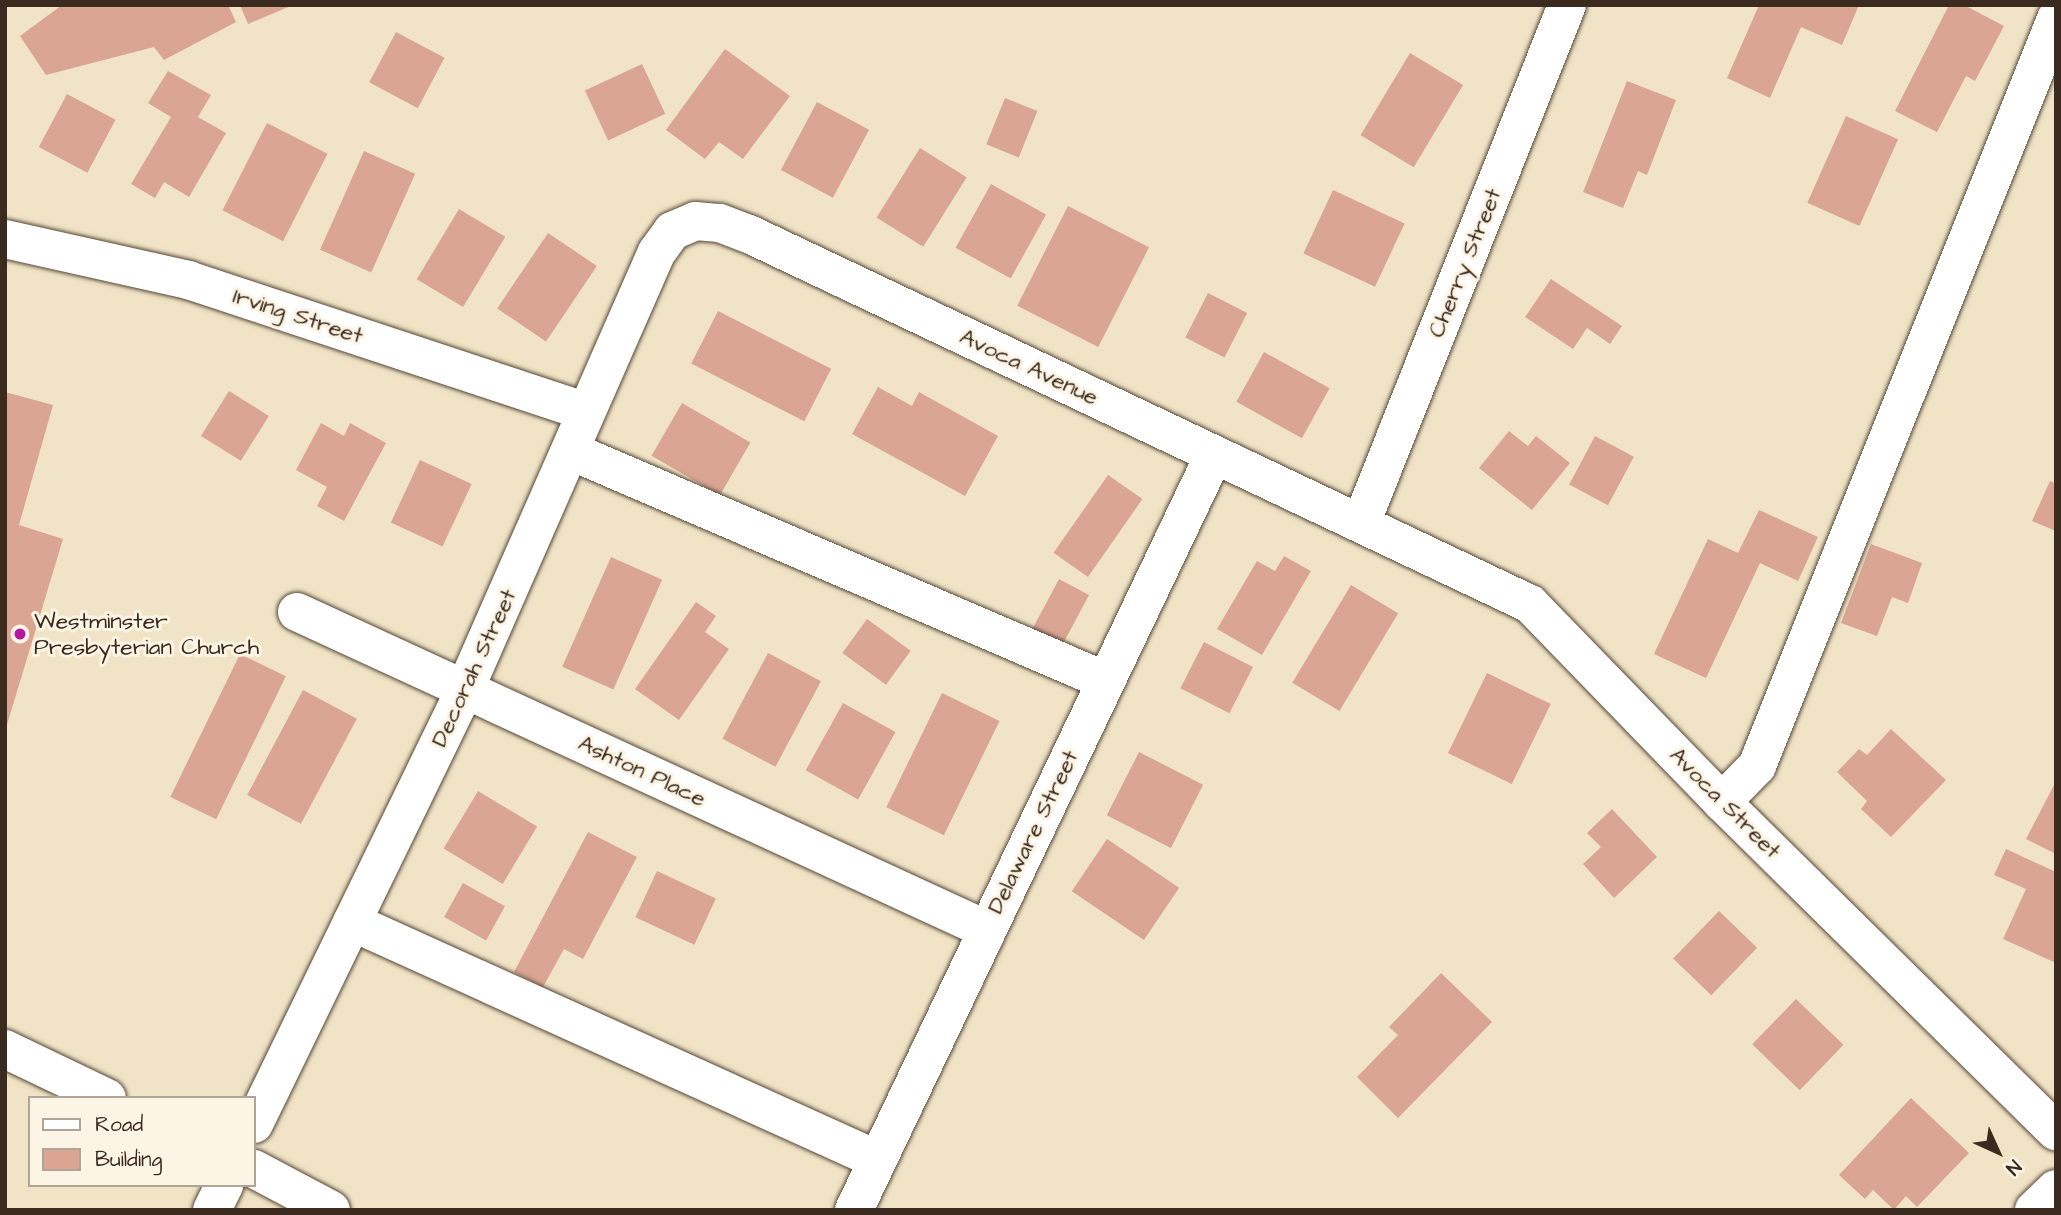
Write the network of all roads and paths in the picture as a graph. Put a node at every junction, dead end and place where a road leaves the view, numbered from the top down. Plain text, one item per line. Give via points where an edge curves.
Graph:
1 (1567, 5) edge
2 (2056, 19) edge
3 (695, 221) joint
4 (5, 239) edge
5 (586, 412) junction
6 (573, 452) junction
7 (1214, 455) junction
8 (1362, 521) junction
9 (298, 612) dead end
10 (1106, 681) junction
11 (466, 689) junction
12 (1722, 802) junction
13 (352, 922) junction
14 (987, 930) junction
15 (5, 1049) edge
16 (103, 1096) edge
17 (256, 1120) edge
18 (2056, 1131) edge
19 (878, 1160) junction
20 (256, 1169) edge
21 (223, 1187) edge
22 (2056, 1189) edge
23 (212, 1210) edge
24 (331, 1210) edge
25 (853, 1210) edge
26 (2034, 1210) edge

1 - 8 street, Cherry Street
2 - 12 street via 1757,766
3 - 5 street, Decorah Street via 672,231 657,252
3 - 7 street, Avoca Avenue via 720,223 749,234
4 - 5 street, Irving Street via 188,280
5 - 6 street, Decorah Street
6 - 10 street
6 - 11 street, Decorah Street
7 - 8 street, Avoca Avenue
7 - 10 street, Delaware Street
8 - 12 street, Avoca Street via 1530,604
9 - 11 street, Ashton Place
10 - 14 street, Delaware Street
11 - 13 street, Decorah Street
11 - 14 street, Ashton Place
12 - 18 street, Avoca Street
13 - 17 street, Decorah Street
13 - 19 street
14 - 19 street, Delaware Street
15 - 16 street
19 - 25 street, Delaware Street
20 - 24 street
21 - 23 street
22 - 26 street

